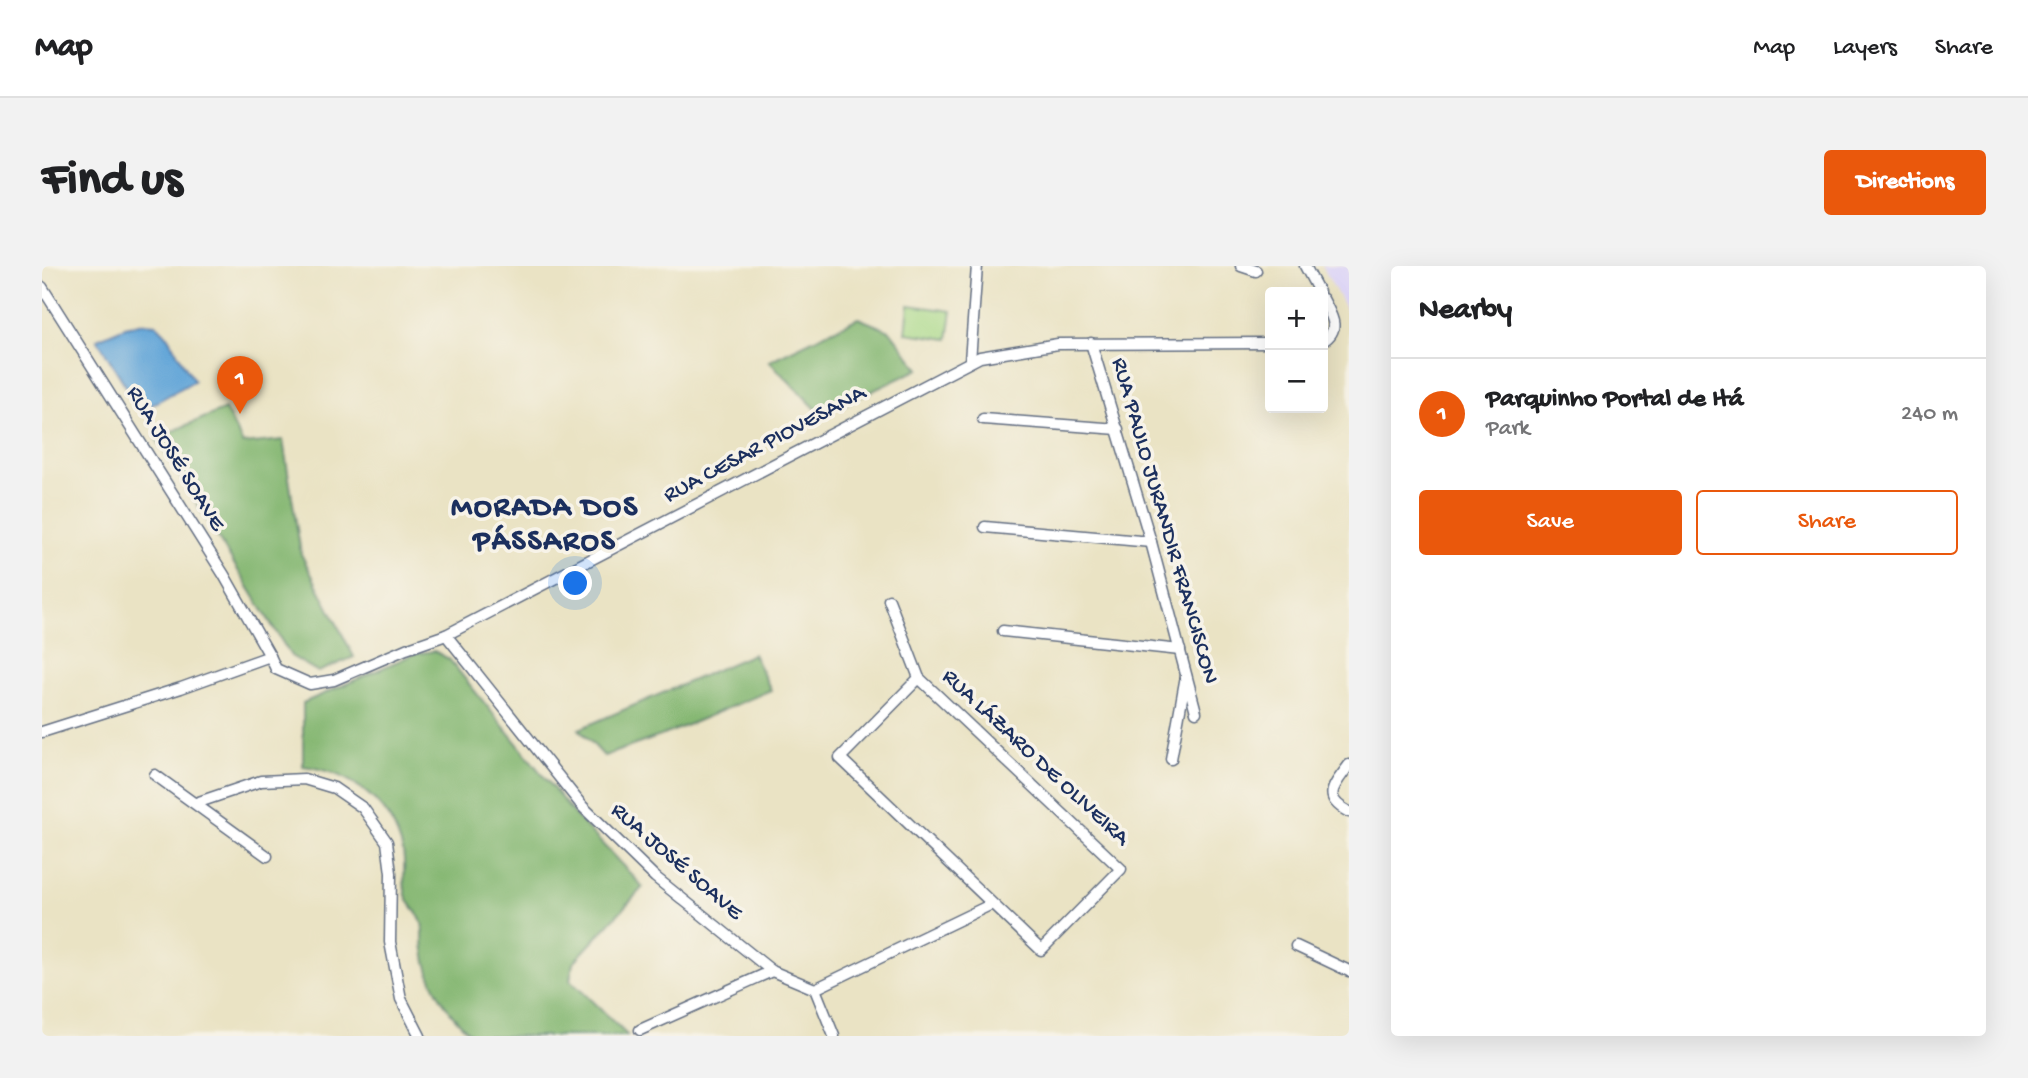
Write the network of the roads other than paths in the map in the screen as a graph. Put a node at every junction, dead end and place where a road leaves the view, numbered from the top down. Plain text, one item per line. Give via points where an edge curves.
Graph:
1 (977, 266) edge
2 (1241, 266) edge
3 (1306, 266) edge
4 (1256, 271) dead end
5 (42, 287) edge
6 (1316, 287) edge
7 (1328, 311) edge
8 (1328, 337) edge
9 (1091, 343) junction
10 (1265, 343) edge
11 (970, 361) junction
12 (983, 419) dead end
13 (1118, 429) junction
14 (985, 527) dead end
15 (1150, 542) junction
16 (889, 600) dead end
17 (1003, 631) dead end
18 (446, 635) junction
19 (1180, 650) junction
20 (270, 656) junction
21 (1186, 673) junction
22 (919, 678) junction
23 (1196, 712) dead end
24 (42, 732) edge
25 (1171, 759) dead end
26 (1349, 765) edge
27 (155, 775) dead end
28 (196, 803) junction
29 (1349, 812) edge
30 (267, 856) dead end
31 (992, 904) junction
32 (1296, 946) dead end
33 (772, 971) junction
34 (1349, 971) edge
35 (815, 989) junction
36 (640, 1030) dead end
37 (420, 1036) edge
38 (834, 1036) edge

1 - 11 street
2 - 4 street
3 - 6 street
5 - 20 street, RUA JOSÉ SOAVE
7 - 8 street via 1334,325
9 - 10 street, RUA CESAR PIOVESANA
9 - 11 street, RUA CESAR PIOVESANA via 1016,349
9 - 13 street, RUA PAULO JURANDIR FRANCISCON
11 - 18 street, RUA CESAR PIOVESANA
12 - 13 street
13 - 15 street, RUA PAULO JURANDIR FRANCISCON
14 - 15 street
15 - 19 street, RUA PAULO JURANDIR FRANCISCON
16 - 22 street, RUA LÁZARO DE OLIVEIRA
17 - 19 street
18 - 20 street, RUA CESAR PIOVESANA via 334,680 310,684 276,668
18 - 33 street, RUA JOSÉ SOAVE via 583,807 654,877
19 - 21 street, RUA PAULO JURANDIR FRANCISCON
20 - 24 street
21 - 23 street, RUA PAULO JURANDIR FRANCISCON
21 - 25 street
22 - 31 street via 840,758
22 - 31 street, RUA LÁZARO DE OLIVEIRA via 1121,869 1041,950
26 - 29 street via 1332,792 1337,805
27 - 28 street
28 - 30 street
28 - 37 street via 261,781 304,779 334,788 363,808 387,842 390,942 401,999
31 - 35 street
32 - 34 street
33 - 35 street, RUA JOSÉ SOAVE
33 - 36 street
35 - 38 street

